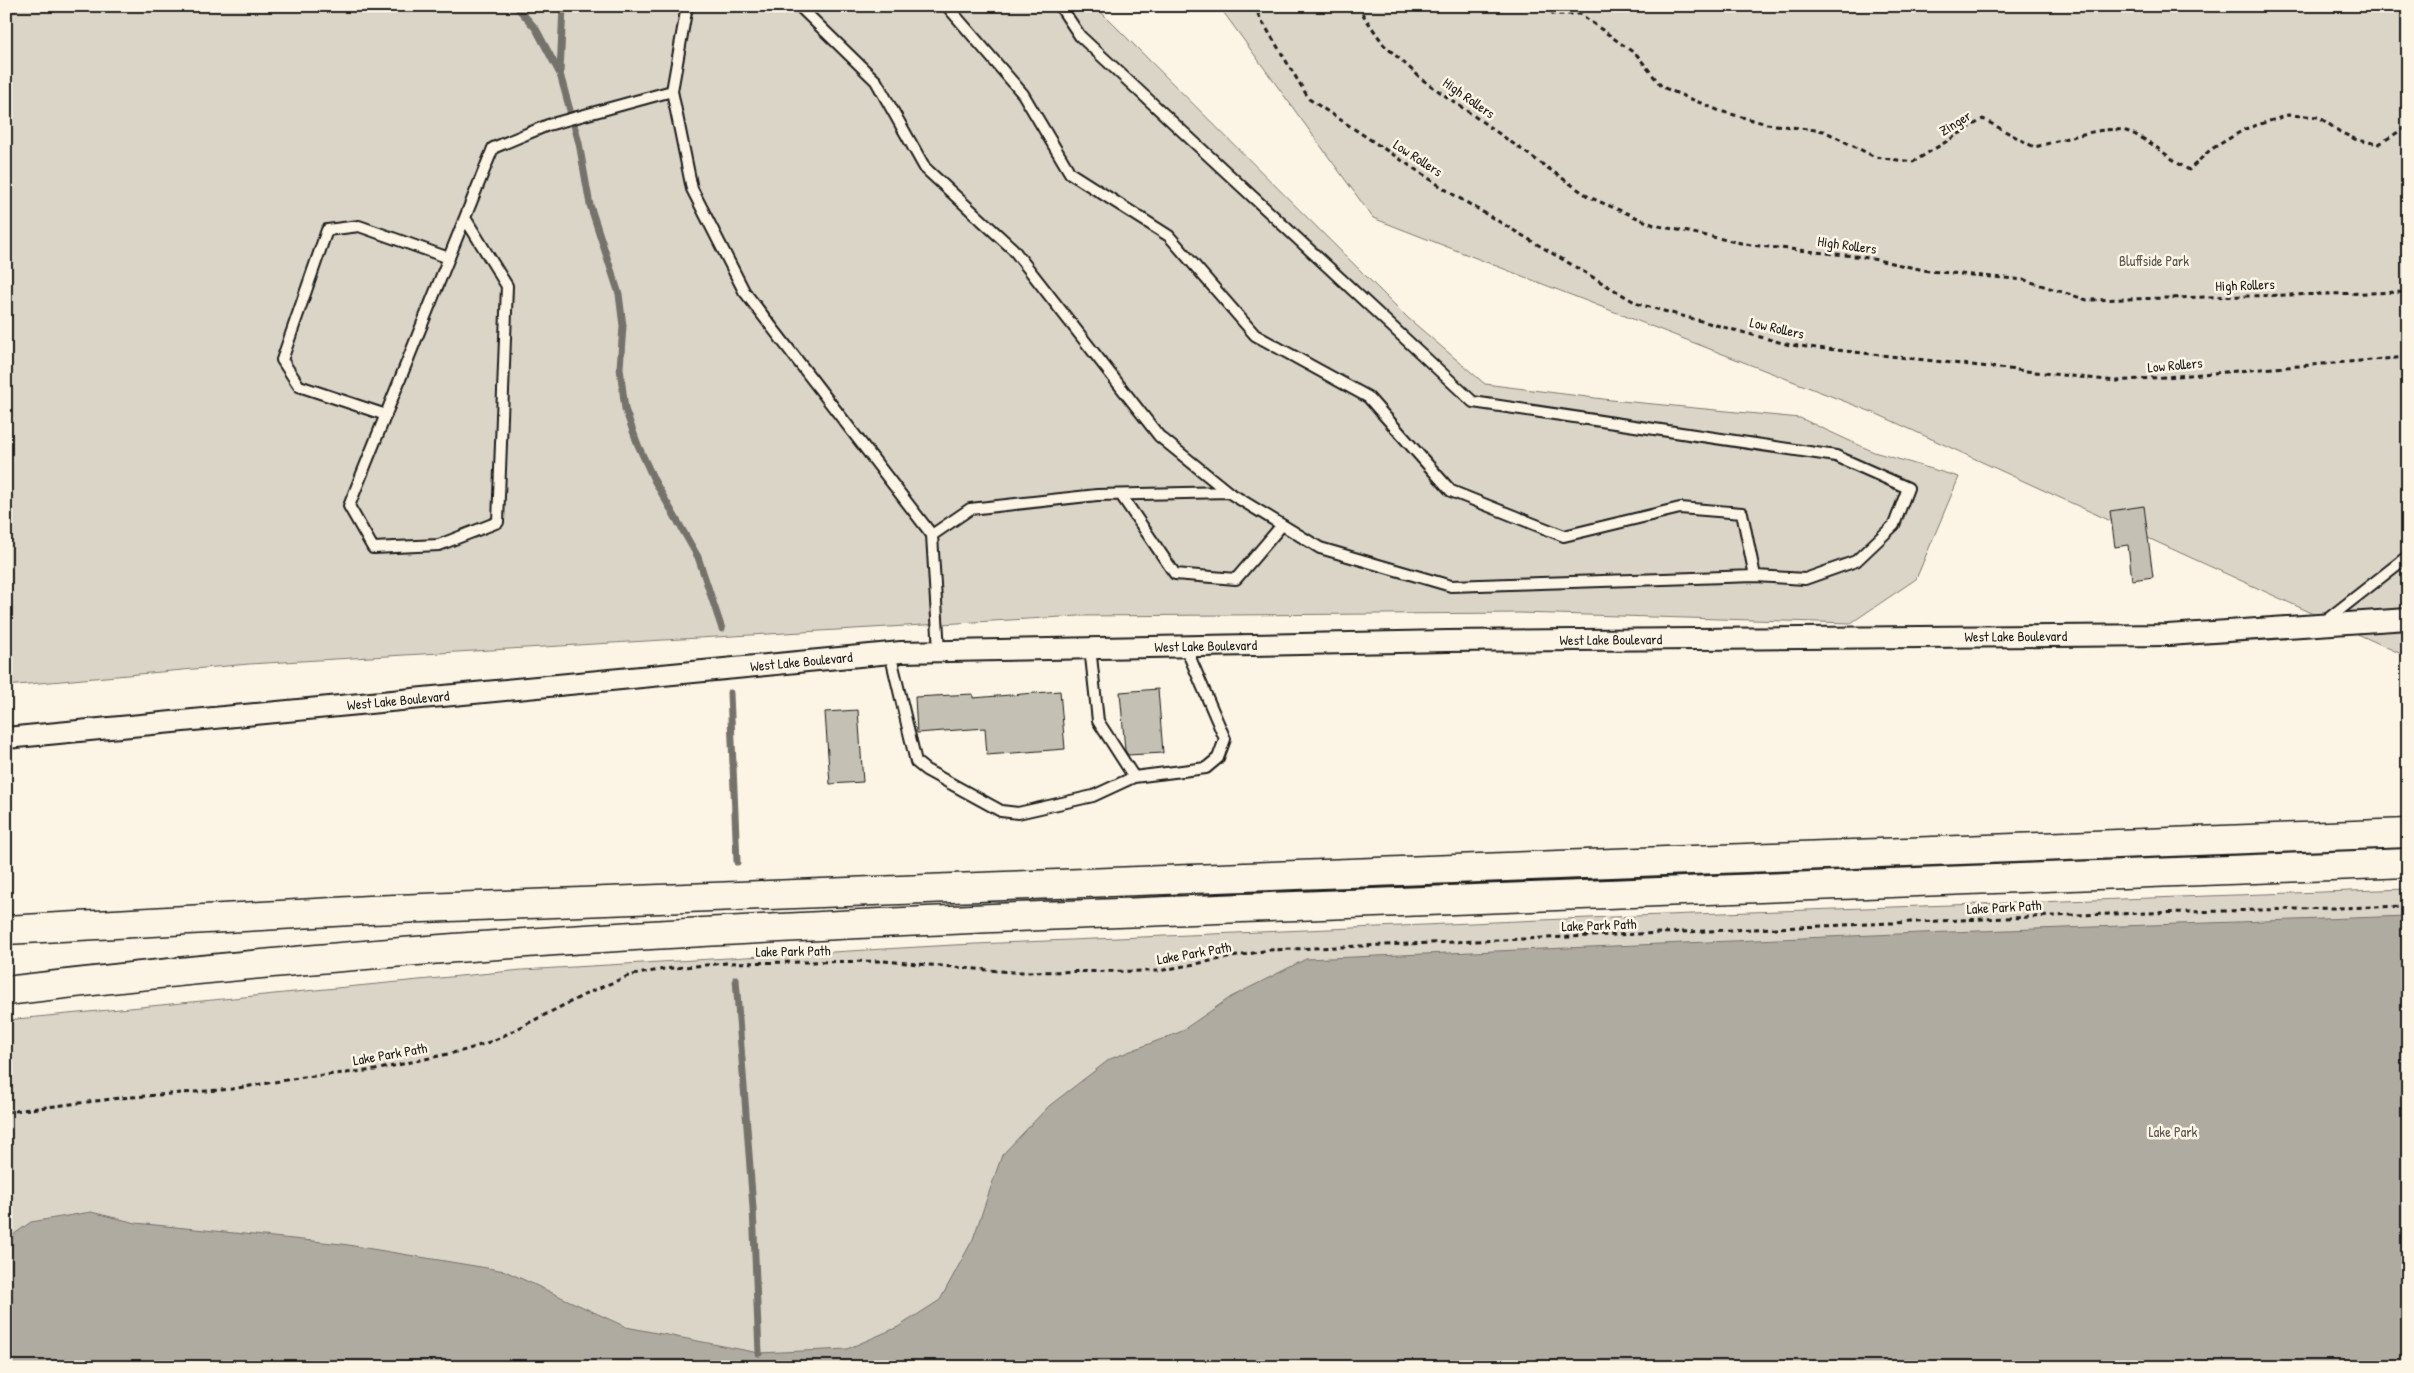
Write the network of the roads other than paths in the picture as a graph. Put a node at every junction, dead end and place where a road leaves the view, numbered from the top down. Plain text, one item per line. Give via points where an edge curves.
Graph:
1 (687, 6) edge
2 (799, 6) edge
3 (946, 6) edge
4 (1060, 6) edge
5 (672, 91) junction
6 (465, 218) junction
7 (449, 258) junction
8 (386, 415) junction
9 (1228, 492) junction
10 (1121, 495) junction
11 (1282, 525) junction
12 (932, 535) junction
13 (2408, 556) edge
14 (1755, 576) junction
15 (2408, 618) edge
16 (2321, 624) junction
17 (1185, 646) junction
18 (1090, 647) junction
19 (939, 650) junction
20 (890, 653) junction
21 (6, 738) edge
22 (1134, 777) junction
23 (2408, 833) edge
24 (2408, 863) edge
25 (6, 930) edge
26 (6, 991) edge

1 - 5 lane
2 - 9 lane via 876,81 925,168 1013,249 1159,436
3 - 14 lane via 1023,94 1070,173 1170,236 1255,335 1368,398 1451,491 1564,536 1680,508 1742,513
4 - 14 lane via 1080,36 1473,402 1836,456 1908,488 1894,525 1856,561 1805,579
5 - 6 lane via 548,125 493,148
5 - 12 lane via 692,189 744,291
6 - 7 lane
6 - 8 lane via 507,286 498,522 439,545 373,548 349,506
7 - 8 lane
7 - 8 lane via 359,226 327,230 282,360 299,386
9 - 10 lane
9 - 11 lane
10 - 11 lane via 1175,574 1236,579
10 - 12 lane via 970,509
11 - 14 lane via 1320,548 1451,586
12 - 19 lane
13 - 16 lane
15 - 16 street, West Lake Boulevard
16 - 17 street, West Lake Boulevard via 2168,635 1476,640
17 - 18 street, West Lake Boulevard
17 - 22 lane via 1225,739 1218,758 1206,768
18 - 19 street, West Lake Boulevard
18 - 22 lane via 1098,721
19 - 20 street, West Lake Boulevard
20 - 21 street, West Lake Boulevard
20 - 22 lane via 916,762 1000,811 1018,813 1093,796
23 - 25 highway via 359,911
24 - 26 highway via 984,917 563,939 266,962

